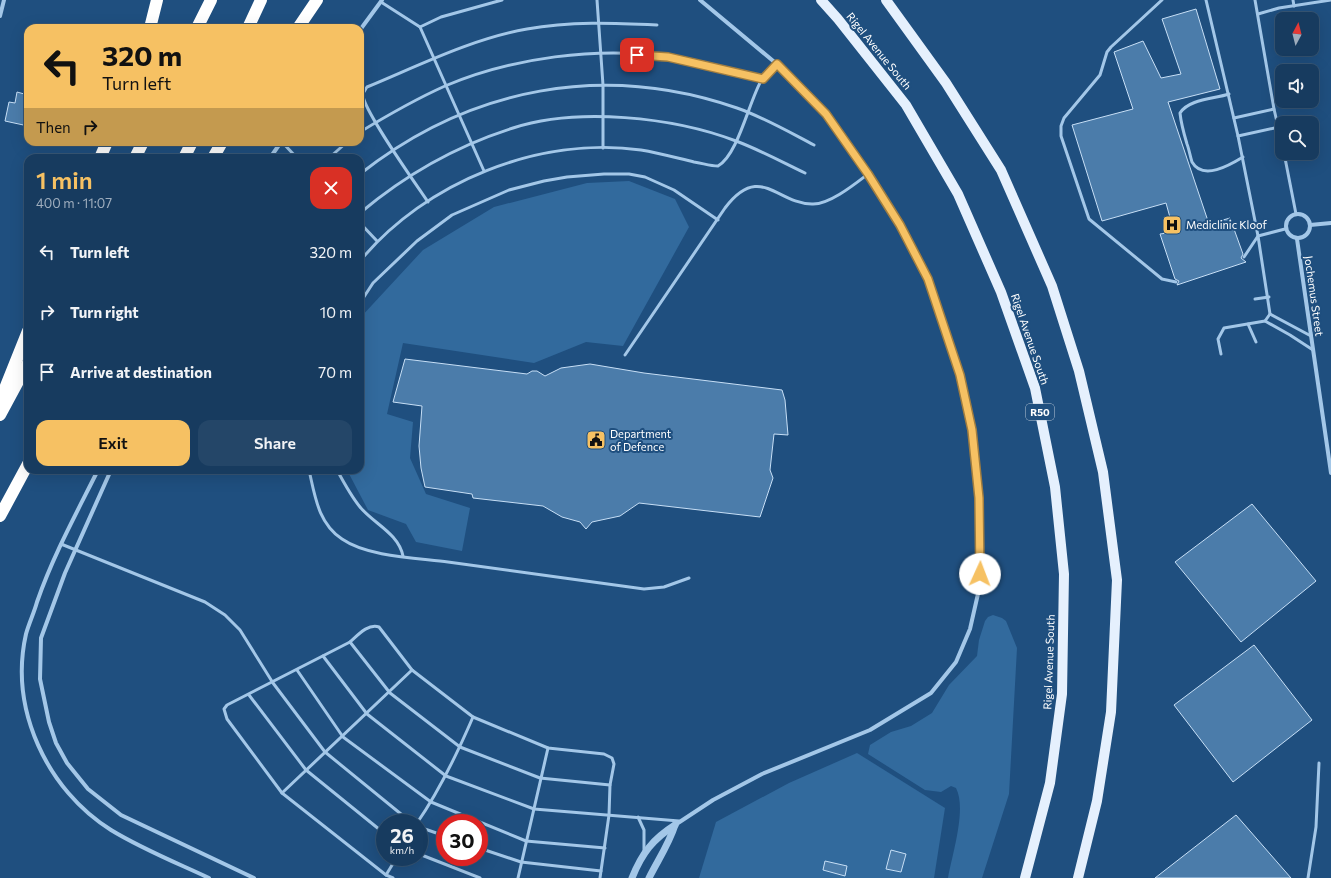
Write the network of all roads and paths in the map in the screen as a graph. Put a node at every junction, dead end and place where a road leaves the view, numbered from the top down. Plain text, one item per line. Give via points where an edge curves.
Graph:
1 (4, 0) edge
2 (157, 0) edge
3 (211, 0) edge
4 (261, 0) edge
5 (317, 0) edge
6 (502, 0) edge
7 (597, 0) edge
8 (700, 0) edge
9 (821, 0) edge
10 (886, 0) edge
11 (1162, 0) edge
12 (1206, 0) edge
13 (1255, 0) edge
14 (1293, 0) edge
15 (1331, 0) edge
16 (382, 1) edge
17 (1294, 6) junction
18 (1258, 14) junction
19 (0, 16) edge
20 (599, 23) junction
21 (151, 24) edge
22 (199, 24) edge
23 (250, 24) edge
24 (301, 24) edge
25 (364, 25) edge
26 (657, 26) dead end
27 (420, 27) junction
28 (601, 53) junction
29 (434, 59) junction
30 (777, 64) junction
31 (763, 79) junction
32 (447, 85) junction
33 (603, 85) junction
34 (364, 94) edge
35 (1229, 94) junction
36 (364, 99) edge
37 (1274, 110) junction
38 (747, 112) junction
39 (458, 114) junction
40 (1276, 116) edge
41 (603, 117) junction
42 (1234, 118) junction
43 (376, 122) junction
44 (1275, 128) edge
45 (364, 130) edge
46 (1238, 136) junction
47 (736, 141) junction
48 (471, 144) junction
49 (814, 145) dead end
50 (285, 146) edge
51 (342, 146) edge
52 (603, 148) junction
53 (393, 149) junction
54 (293, 154) edge
55 (334, 154) edge
56 (1243, 157) junction
57 (1285, 160) edge
58 (364, 171) edge
59 (484, 171) junction
60 (805, 173) dead end
61 (868, 174) junction
62 (410, 175) junction
63 (428, 202) junction
64 (364, 210) edge
65 (1296, 214) junction
66 (718, 220) junction
67 (1331, 223) edge
68 (1310, 225) junction
69 (364, 227) edge
70 (1285, 229) junction
71 (1258, 236) junction
72 (1297, 239) junction
73 (377, 241) junction
74 (364, 256) edge
75 (1244, 257) dead end
76 (1176, 282) dead end
77 (364, 297) edge
78 (1269, 297) junction
79 (1255, 298) dead end
80 (1270, 314) junction
81 (1265, 321) junction
82 (1248, 324) junction
83 (1311, 336) junction
84 (24, 341) edge
85 (1256, 342) dead end
86 (1313, 350) junction
87 (1221, 354) dead end
88 (625, 355) dead end
89 (24, 370) edge
90 (0, 401) edge
91 (0, 415) edge
92 (24, 471) edge
93 (1331, 473) edge
94 (96, 474) edge
95 (110, 474) edge
96 (310, 474) edge
97 (339, 474) edge
98 (0, 516) edge
99 (61, 544) junction
100 (75, 551) junction
101 (402, 556) junction
102 (689, 578) dead end
103 (350, 642) junction
104 (323, 656) junction
105 (297, 670) junction
106 (412, 670) junction
107 (273, 683) junction
108 (390, 693) junction
109 (249, 695) junction
110 (367, 714) junction
111 (473, 717) junction
112 (343, 737) junction
113 (460, 747) junction
114 (548, 748) junction
115 (325, 752) junction
116 (1319, 763) dead end
117 (306, 770) junction
118 (446, 776) junction
119 (540, 778) junction
120 (610, 785) junction
121 (282, 793) junction
122 (432, 802) junction
123 (534, 809) junction
124 (401, 814) edge
125 (423, 814) edge
126 (609, 814) junction
127 (638, 817) junction
128 (677, 823) junction
129 (376, 827) edge
130 (526, 841) junction
131 (605, 848) junction
132 (488, 851) edge
133 (643, 856) junction
134 (428, 858) edge
135 (521, 862) junction
136 (392, 866) edge
137 (601, 871) junction
138 (386, 875) junction
139 (209, 878) edge
140 (254, 878) edge
141 (393, 878) edge
142 (480, 878) edge
143 (518, 878) edge
144 (600, 878) edge
145 (632, 878) edge
146 (649, 878) edge
147 (1025, 878) edge
148 (1078, 878) edge
149 (1308, 878) edge

1 - 19 street
2 - 21 highway
3 - 22 highway
4 - 23 highway
5 - 24 highway
6 - 27 lane via 442,17
7 - 20 lane
8 - 30 street
9 - 147 main road, Rigel Avenue South / R50 via 906,105 958,194 1001,292 1035,388 1055,487 1064,574 1062,694 1050,783
10 - 148 main road via 946,83 1001,170 1052,286 1080,371 1103,472 1117,580 1111,712 1098,802
11 - 76 lane via 1107,52 1100,76 1064,118 1061,136 1089,219 1162,280
12 - 35 lane
13 - 18 lane
14 - 17 lane
15 - 17 lane
16 - 25 street
16 - 27 lane
17 - 18 lane
18 - 37 lane
20 - 26 lane
20 - 28 lane
20 - 29 lane via 527,29 494,37
27 - 29 lane
28 - 31 lane via 668,57
28 - 32 lane via 519,63
28 - 33 lane
29 - 32 lane
29 - 34 lane via 365,90
30 - 31 lane
30 - 61 street via 826,114
31 - 38 lane
32 - 39 lane
32 - 43 lane
33 - 38 lane via 644,86 672,91
33 - 39 lane via 526,94
33 - 41 lane
35 - 42 lane
35 - 56 lane via 1183,109 1180,113 1183,130 1192,162 1202,169 1219,169
36 - 43 lane
37 - 40 lane
37 - 42 lane
38 - 47 lane
38 - 49 lane
39 - 48 lane
39 - 53 lane
41 - 47 lane via 693,127
41 - 48 lane via 542,121 513,128
41 - 52 lane
42 - 46 lane
43 - 45 lane
43 - 53 lane
44 - 46 lane
46 - 56 lane
47 - 52 lane via 726,161 718,166 641,150
47 - 60 lane
48 - 59 lane
48 - 62 lane
50 - 54 lane
51 - 55 lane
52 - 59 lane via 555,152
53 - 58 lane
53 - 62 lane
56 - 71 lane
57 - 65 lane
59 - 63 lane
61 - 66 lane via 850,188 821,204 792,200 767,187 749,188 731,200
61 - 128 street via 900,225 928,279 960,375 972,430 979,498 980,585 970,629 956,662 932,693 870,730 762,774
62 - 63 lane
62 - 64 lane
63 - 73 lane
65 - 68 street via 1304,215
65 - 70 street via 1289,218
66 - 77 lane via 674,190 645,177 604,174 544,181 508,190 452,215 412,246 373,283
66 - 88 lane
67 - 68 street
68 - 72 street via 1308,233
69 - 73 lane
70 - 71 lane
70 - 72 street via 1290,236
71 - 75 lane
71 - 78 lane
72 - 83 street, Jochemus Street
73 - 74 lane
78 - 79 lane
78 - 80 lane
80 - 81 lane
80 - 83 lane
81 - 82 lane
81 - 86 lane
82 - 85 lane
82 - 87 lane via 1228,326 1220,332 1218,339
83 - 86 street, Jochemus Street
84 - 90 highway
86 - 93 street, Jochemus Street
89 - 91 highway
92 - 98 highway
94 - 99 street
95 - 100 street
96 - 101 lane via 321,516 331,530 360,548
97 - 101 lane via 360,507 376,524 391,534 400,546
99 - 100 lane
99 - 139 street via 50,566 26,634 22,680 32,727 40,750 52,773 75,802 111,830
100 - 107 lane via 205,602 240,630
100 - 140 street via 52,603 41,638 40,679 56,743 67,763 88,789 121,815
101 - 102 lane via 644,589 664,587
103 - 104 lane
103 - 106 lane via 366,628 376,626
103 - 108 lane
104 - 105 lane
104 - 110 lane
105 - 107 lane
105 - 112 lane
106 - 108 lane
106 - 111 lane
107 - 109 lane
107 - 115 lane
108 - 110 lane
108 - 113 lane
109 - 117 lane
109 - 121 lane via 227,705 224,713
110 - 112 lane
110 - 118 lane
111 - 113 lane
111 - 114 lane
112 - 115 lane
112 - 122 lane
113 - 118 lane
113 - 119 lane
114 - 119 lane
114 - 120 lane via 609,755 614,764
115 - 117 lane
115 - 124 lane
116 - 149 lane via 1316,827
117 - 121 lane
117 - 129 lane
118 - 122 lane
118 - 123 lane
119 - 120 lane
119 - 123 lane
120 - 126 lane
121 - 138 lane
122 - 125 lane
122 - 130 lane
123 - 126 lane
123 - 130 lane
126 - 127 lane
126 - 131 lane
127 - 128 lane
127 - 133 lane via 644,830
128 - 133 street via 659,835
128 - 146 street via 670,842
130 - 131 lane
130 - 135 lane
131 - 137 lane
132 - 135 lane
133 - 145 street
134 - 142 lane
135 - 137 lane
135 - 143 lane
136 - 138 lane
137 - 144 lane
138 - 141 lane

